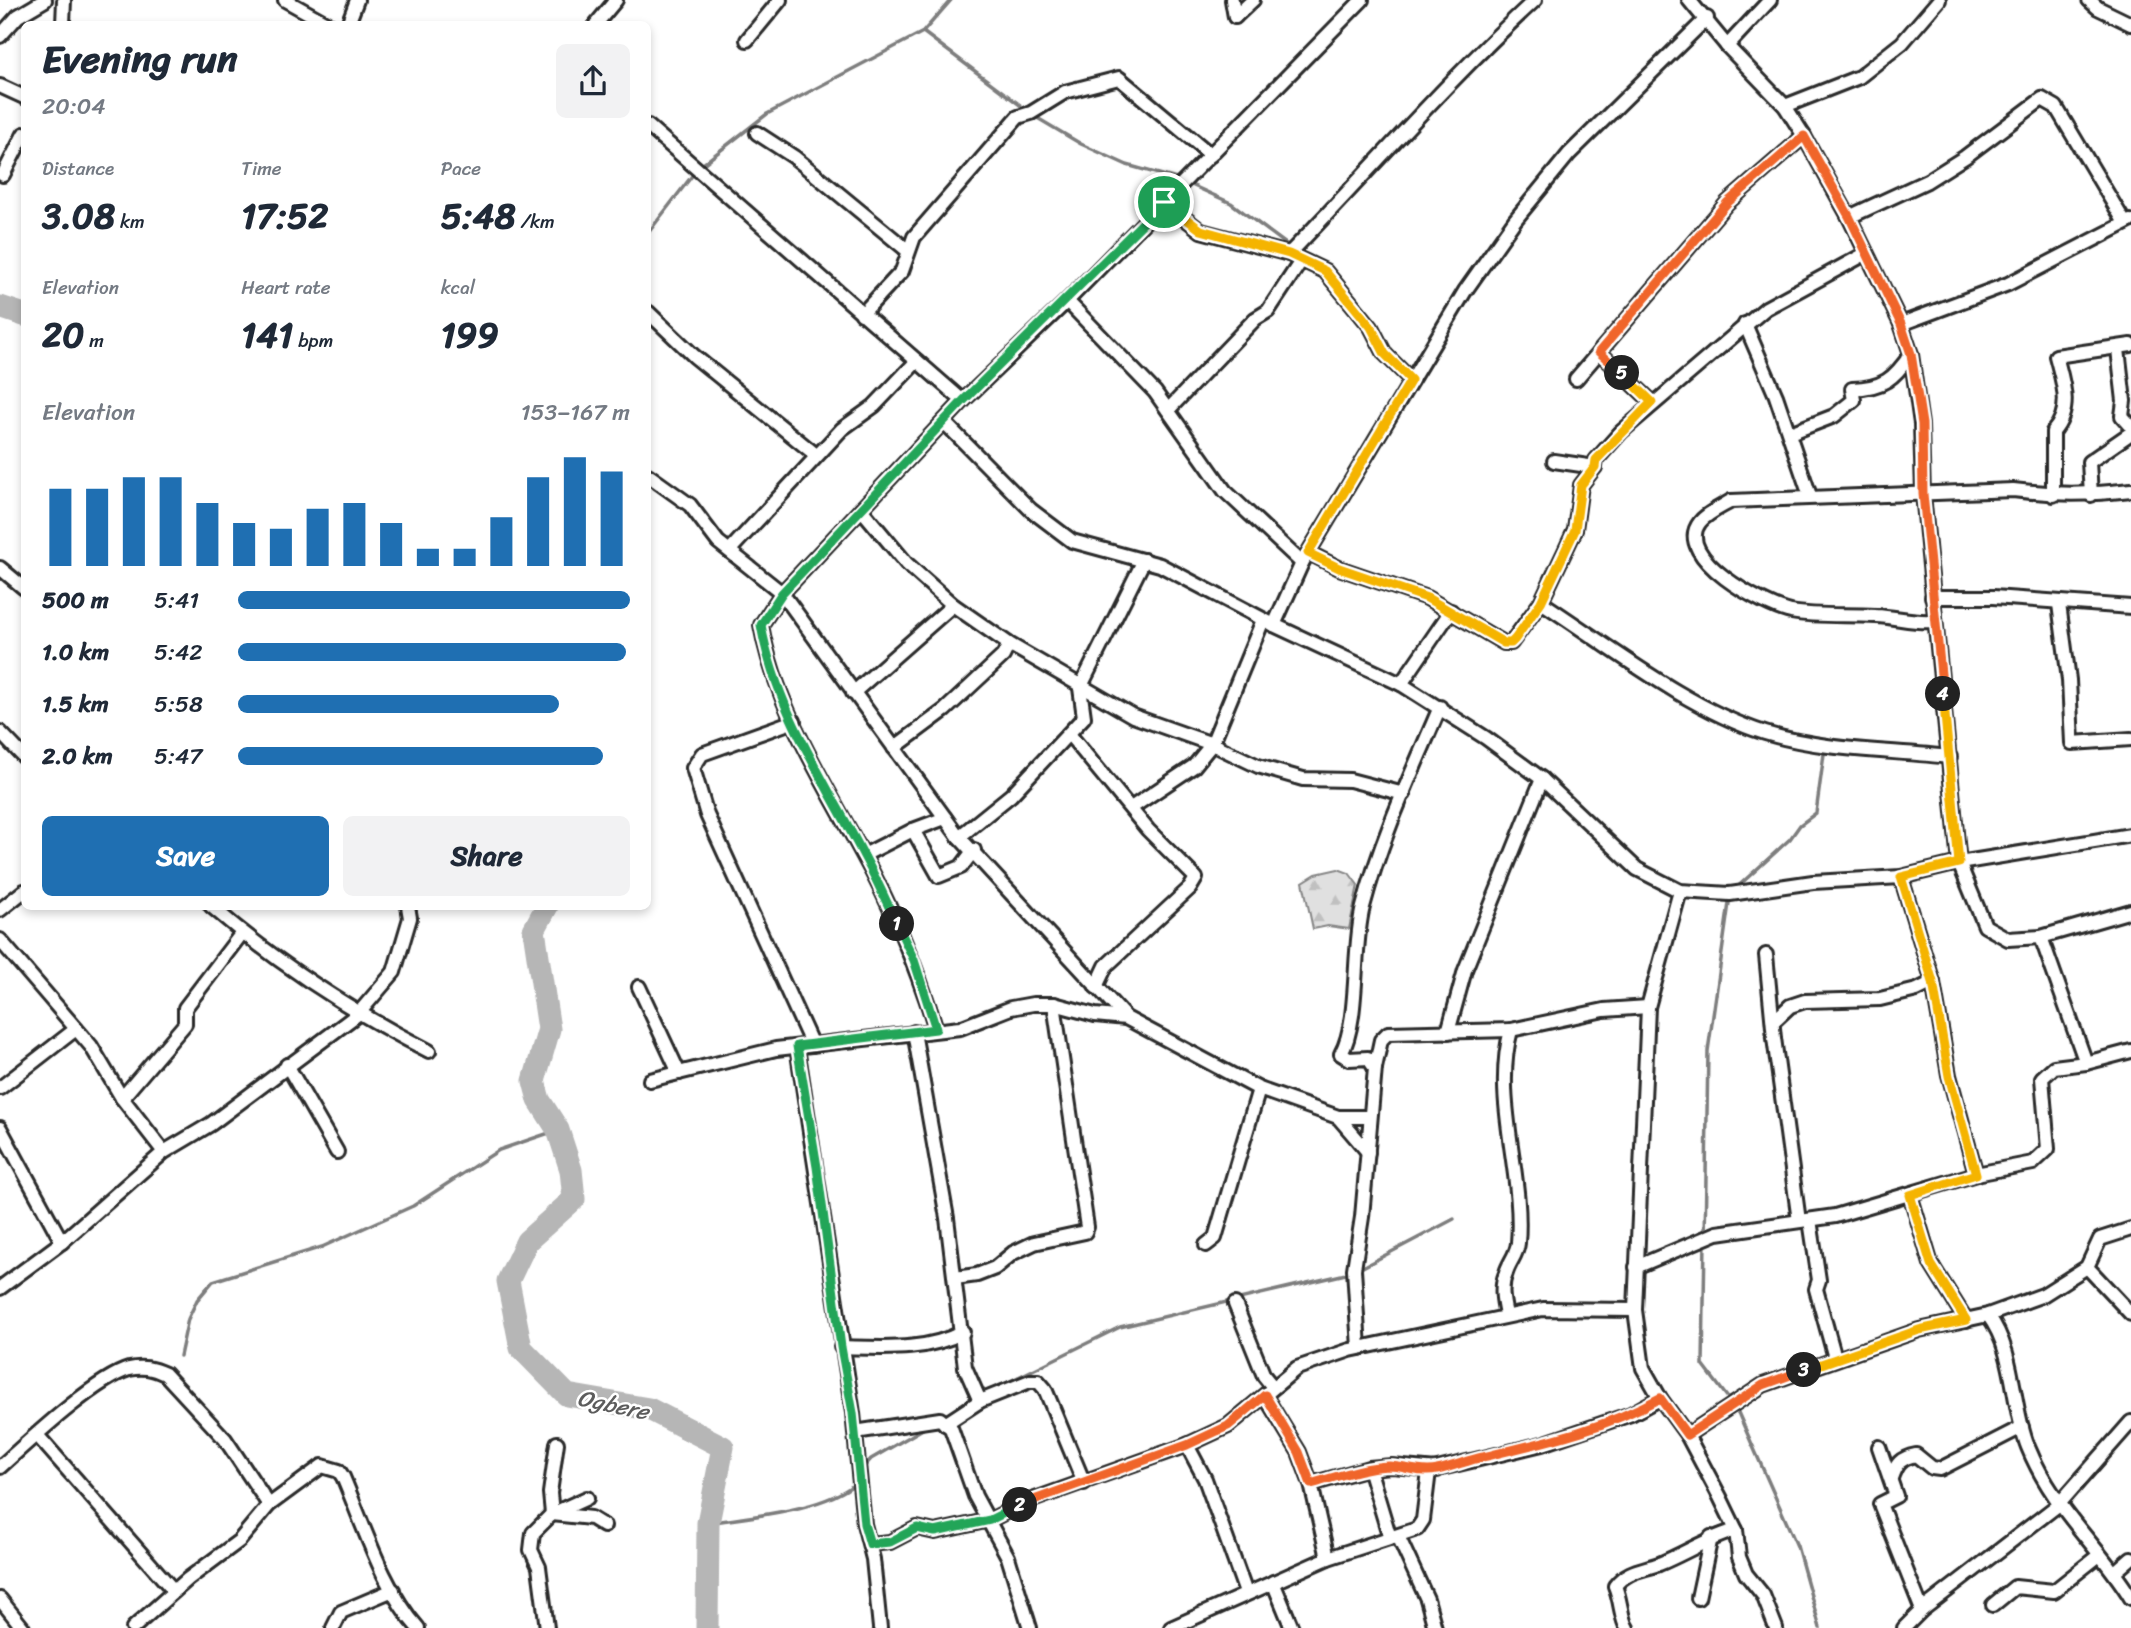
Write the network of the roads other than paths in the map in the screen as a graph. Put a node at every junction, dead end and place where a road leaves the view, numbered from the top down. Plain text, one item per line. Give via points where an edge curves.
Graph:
1 (45, 0) edge
2 (64, 0) edge
3 (285, 0) edge
4 (357, 0) edge
5 (617, 0) edge
6 (780, 0) edge
7 (1232, 0) edge
8 (1253, 0) edge
9 (1362, 0) edge
10 (1535, 0) edge
11 (1689, 0) edge
12 (1770, 0) edge
13 (1939, 0) edge
14 (2089, 0) edge
15 (1707, 18) junction
16 (304, 20) edge
17 (63, 21) edge
18 (349, 21) edge
19 (599, 21) edge
20 (2131, 24) edge
21 (0, 36) edge
22 (747, 40) dead end
23 (1727, 46) junction
24 (0, 86) edge
25 (21, 96) edge
26 (1785, 106) junction
27 (651, 129) edge
28 (757, 133) dead end
29 (1804, 136) junction
30 (21, 140) edge
31 (1211, 155) junction
32 (3, 175) dead end
33 (1164, 202) junction
34 (1849, 216) junction
35 (2128, 222) edge
36 (907, 250) junction
37 (1289, 254) junction
38 (1865, 254) junction
39 (1301, 261) junction
40 (1067, 301) junction
41 (862, 314) junction
42 (651, 315) edge
43 (1745, 324) junction
44 (1901, 324) junction
45 (2131, 345) edge
46 (2118, 349) junction
47 (1599, 352) junction
48 (1911, 354) junction
49 (918, 361) junction
50 (1576, 379) dead end
51 (1411, 380) junction
52 (963, 401) junction
53 (1652, 402) junction
54 (1168, 410) junction
55 (945, 423) junction
56 (2131, 426) edge
57 (1790, 433) junction
58 (2131, 433) edge
59 (816, 455) junction
60 (1554, 461) dead end
61 (1595, 467) junction
62 (651, 477) edge
63 (2131, 490) edge
64 (1923, 494) junction
65 (2053, 495) junction
66 (2091, 495) junction
67 (1810, 496) junction
68 (862, 509) junction
69 (730, 550) junction
70 (1306, 558) junction
71 (1144, 560) junction
72 (0, 568) edge
73 (21, 586) edge
74 (782, 593) junction
75 (1932, 597) junction
76 (1541, 602) junction
77 (2059, 604) junction
78 (953, 605) junction
79 (2131, 607) edge
80 (1451, 611) junction
81 (1934, 621) junction
82 (1269, 623) junction
83 (1009, 645) junction
84 (1401, 684) junction
85 (1080, 688) junction
86 (853, 693) junction
87 (1440, 707) junction
88 (794, 721) junction
89 (1069, 734) junction
90 (2, 737) edge
91 (2131, 739) edge
92 (1212, 744) junction
93 (894, 748) junction
94 (21, 754) edge
95 (1950, 757) junction
96 (1542, 779) junction
97 (1404, 794) junction
98 (1131, 808) junction
99 (945, 818) junction
100 (913, 830) junction
101 (2131, 835) edge
102 (959, 837) junction
103 (974, 850) junction
104 (864, 855) junction
105 (1959, 863) junction
106 (1901, 877) junction
107 (1680, 891) junction
108 (21, 893) edge
109 (0, 910) edge
110 (216, 910) edge
111 (409, 910) edge
112 (2131, 911) edge
113 (242, 933) junction
114 (2041, 937) junction
115 (0, 940) edge
116 (1766, 956) dead end
117 (1106, 966) junction
118 (1080, 971) junction
119 (1933, 982) junction
120 (639, 987) dead end
121 (1096, 987) junction
122 (1105, 998) junction
123 (1055, 1004) junction
124 (1648, 1007) junction
125 (358, 1014) junction
126 (1095, 1015) junction
127 (1126, 1018) junction
128 (1773, 1022) junction
129 (76, 1029) junction
130 (936, 1029) junction
131 (1511, 1030) junction
132 (914, 1032) junction
133 (1448, 1032) junction
134 (812, 1045) junction
135 (797, 1046) junction
136 (429, 1051) dead end
137 (2131, 1051) edge
138 (2086, 1063) junction
139 (287, 1065) junction
140 (1375, 1068) junction
141 (679, 1073) junction
142 (650, 1080) dead end
143 (0, 1088) edge
144 (1259, 1089) junction
145 (122, 1098) junction
146 (1338, 1117) junction
147 (1370, 1117) junction
148 (0, 1128) edge
149 (164, 1152) junction
150 (337, 1152) dead end
151 (1368, 1152) junction
152 (1976, 1174) junction
153 (1910, 1195) junction
154 (1804, 1221) junction
155 (2131, 1229) edge
156 (62, 1242) junction
157 (1206, 1245) dead end
158 (1636, 1267) junction
159 (2087, 1267) junction
160 (955, 1278) junction
161 (0, 1288) edge
162 (1235, 1304) dead end
163 (1634, 1310) junction
164 (2131, 1314) edge
165 (1506, 1315) junction
166 (1988, 1315) junction
167 (1966, 1320) junction
168 (963, 1332) junction
169 (841, 1347) junction
170 (1359, 1348) junction
171 (1835, 1358) junction
172 (1269, 1391) junction
173 (1660, 1398) junction
174 (980, 1401) junction
175 (2131, 1422) edge
176 (945, 1424) junction
177 (2022, 1427) junction
178 (855, 1432) junction
179 (37, 1435) junction
180 (1687, 1435) junction
181 (557, 1443) dead end
182 (1187, 1445) junction
183 (1879, 1447) dead end
184 (0, 1467) edge
185 (1369, 1468) junction
186 (1438, 1470) junction
187 (1891, 1478) junction
188 (1084, 1483) junction
189 (1311, 1484) junction
190 (587, 1498) dead end
191 (269, 1505) junction
192 (2058, 1505) junction
193 (552, 1514) junction
194 (990, 1520) junction
195 (604, 1526) dead end
196 (1736, 1530) junction
197 (1394, 1537) junction
198 (1711, 1537) junction
199 (870, 1544) junction
200 (2098, 1556) junction
201 (1328, 1558) junction
202 (2131, 1558) edge
203 (2115, 1572) junction
204 (1273, 1582) junction
205 (393, 1590) junction
206 (174, 1591) junction
207 (1246, 1593) junction
208 (1698, 1598) dead end
209 (2131, 1598) edge
210 (0, 1599) edge
211 (1993, 1605) dead end
212 (1922, 1611) junction
213 (135, 1627) edge
214 (23, 1628) edge
215 (333, 1628) edge
216 (418, 1628) edge
217 (547, 1628) edge
218 (880, 1628) edge
219 (1030, 1628) edge
220 (1171, 1628) edge
221 (1292, 1628) edge
222 (1435, 1628) edge
223 (1627, 1628) edge
224 (1776, 1628) edge
225 (1905, 1628) edge

1 - 21 street via 18,16
2 - 17 street
3 - 16 street
4 - 18 street
5 - 19 street
6 - 22 street
7 - 8 street via 1235,17
9 - 31 street
10 - 37 street via 1419,113
11 - 15 street
12 - 23 street
13 - 26 street via 1902,43 1859,77
14 - 20 street
15 - 23 street
15 - 51 street via 1569,154 1465,291
23 - 26 street
24 - 25 street
26 - 29 street
27 - 41 street
28 - 36 street via 794,157
29 - 34 street
29 - 47 street via 1727,203
30 - 32 street
31 - 33 street
31 - 36 street via 1119,78 1065,92 1018,117
33 - 37 street via 1201,230
33 - 40 street
34 - 35 street via 1927,181 2042,99 2056,107
34 - 38 street
35 - 44 street via 2008,284
36 - 41 street via 902,271
37 - 39 street
38 - 43 street via 1779,300
38 - 44 street
39 - 51 street via 1325,271 1371,327 1385,354
39 - 54 street via 1268,311
40 - 52 street
40 - 54 street via 1123,356
41 - 49 street
42 - 59 street via 694,356
43 - 53 street
43 - 57 street
44 - 48 street
45 - 46 street
46 - 56 street via 2122,416
46 - 65 street via 2056,356 2066,397 2061,423 2053,432
47 - 50 street
47 - 53 street
48 - 57 street via 1895,378 1852,389 1854,400 1834,416
48 - 64 street via 1922,424
49 - 52 street
49 - 59 street
51 - 70 street
52 - 55 street
53 - 61 street via 1596,460
54 - 70 street via 1225,491
55 - 68 street
55 - 71 street via 1031,510 1072,541
57 - 67 street
58 - 66 street via 2089,462
59 - 69 street
60 - 61 street
61 - 76 street via 1581,485 1575,530
62 - 69 street via 690,505 718,542
63 - 66 street
64 - 65 street via 2013,491
64 - 67 street
64 - 75 street
65 - 66 street
67 - 81 street via 1731,501 1699,522 1694,542 1699,554 1739,586 1791,612
68 - 74 street
68 - 78 street via 907,564
69 - 74 street
70 - 80 street via 1427,598
70 - 82 street
71 - 82 street
71 - 85 street
72 - 73 street
74 - 86 street
74 - 88 street via 761,625 767,659
75 - 77 street
75 - 81 street
76 - 80 street via 1511,643
76 - 95 street via 1708,711 1765,733 1816,744
77 - 79 street
77 - 91 street via 2072,743
78 - 83 street
78 - 86 street
80 - 84 street
81 - 95 street
82 - 84 street
82 - 92 street
83 - 85 street
83 - 93 street via 1003,656 944,710
84 - 87 street
85 - 89 street via 1084,717
85 - 92 street via 1133,716
86 - 93 street
87 - 96 street
87 - 97 street
88 - 104 street via 808,757
88 - 134 street via 702,754 693,768 708,815
89 - 98 street
89 - 102 street via 1011,795
90 - 94 street
92 - 97 street via 1258,766 1303,779 1350,780
92 - 98 street via 1194,766
93 - 99 street
95 - 105 street
96 - 107 street via 1637,869
96 - 133 street via 1465,970
97 - 140 street via 1363,907 1342,1054 1349,1059 1368,1058
98 - 117 street via 1196,878 1191,888
99 - 100 street
99 - 102 street
100 - 103 street via 939,876 961,867
100 - 104 street
101 - 105 street
102 - 103 street
103 - 118 street
104 - 130 street via 914,960
105 - 106 street
105 - 114 street via 1985,926 2008,939
106 - 107 street via 1813,882 1730,894
106 - 119 street
107 - 124 street
108 - 109 street
110 - 113 street
111 - 125 street via 394,972
112 - 114 street
113 - 125 street
113 - 145 street via 185,1008 185,1024
114 - 138 street
115 - 129 street
116 - 128 street
117 - 118 street
117 - 121 street
118 - 121 street
119 - 128 street via 1881,999 1805,1001 1790,1006
119 - 152 street via 1949,1076
120 - 141 street
121 - 122 street
122 - 126 street
122 - 127 street
123 - 126 street
123 - 130 street via 1011,1008 960,1028
123 - 160 street via 1087,1227 1034,1243 977,1275
124 - 131 street via 1604,1010
124 - 158 street
125 - 136 street
125 - 139 street
126 - 127 street
127 - 144 street
128 - 154 street
129 - 143 street
129 - 145 street via 92,1045
130 - 132 street
131 - 133 street
131 - 165 street via 1506,1048 1507,1116 1518,1245 1505,1273
132 - 134 street
132 - 160 street
133 - 140 street via 1388,1033 1381,1040
134 - 135 street
135 - 141 street
135 - 169 street
137 - 138 street
138 - 152 street via 2054,1067 2042,1078 2048,1149 2040,1159
139 - 149 street via 211,1124
139 - 150 street
140 - 147 street
141 - 142 street
144 - 146 street
144 - 157 street via 1214,1238
145 - 149 street
146 - 147 street
146 - 151 street
147 - 151 street
148 - 156 street
149 - 156 street
151 - 170 street via 1354,1269
152 - 153 street
153 - 154 street
153 - 167 street via 1931,1264
154 - 158 street via 1723,1233
154 - 171 street
155 - 159 street via 2100,1239
156 - 161 street
158 - 163 street
159 - 164 street
159 - 166 street via 2043,1295
160 - 168 street
162 - 172 street
163 - 165 street via 1543,1309
163 - 173 street via 1643,1368
165 - 170 street
166 - 167 street
166 - 177 street via 1998,1329 2014,1381
167 - 171 street
168 - 169 street via 921,1346
168 - 174 street via 965,1367
169 - 178 street
170 - 172 street via 1297,1368
171 - 180 street via 1763,1385
172 - 182 street via 1228,1426
172 - 189 street
173 - 180 street
173 - 186 street via 1597,1427
174 - 176 street
174 - 188 street via 1030,1381 1042,1383
175 - 192 street
176 - 178 street via 940,1419
176 - 194 street via 951,1428 975,1496
177 - 187 street via 1940,1469 1916,1455 1906,1457 1896,1464
177 - 192 street
178 - 199 street
179 - 184 street
179 - 191 street via 125,1370 152,1368 165,1374 225,1439
179 - 206 street
180 - 196 street
181 - 193 street
182 - 188 street
182 - 207 street via 1205,1479
183 - 187 street
185 - 186 street
185 - 189 street
185 - 197 street
186 - 197 street via 1429,1471 1423,1520 1417,1528
187 - 212 street via 1896,1496 1880,1504
188 - 194 street
189 - 201 street
190 - 193 street
191 - 205 street via 318,1468 339,1471
191 - 206 street via 239,1541
192 - 200 street
192 - 212 street
193 - 195 street via 592,1518
193 - 217 street via 533,1533 531,1550 539,1567
194 - 199 street via 935,1532 917,1528 890,1542
194 - 219 street via 1008,1557
196 - 198 street
196 - 224 street via 1739,1557 1763,1595
197 - 201 street
197 - 222 street via 1427,1599
198 - 208 street
198 - 223 street via 1658,1564 1640,1567 1618,1582 1622,1622
199 - 218 street
200 - 203 street
200 - 211 street via 2054,1591 2015,1587
201 - 204 street
202 - 203 street
203 - 209 street
204 - 207 street
204 - 221 street
205 - 215 street via 341,1612
205 - 216 street via 406,1617
206 - 213 street
207 - 220 street
210 - 214 street
212 - 225 street

